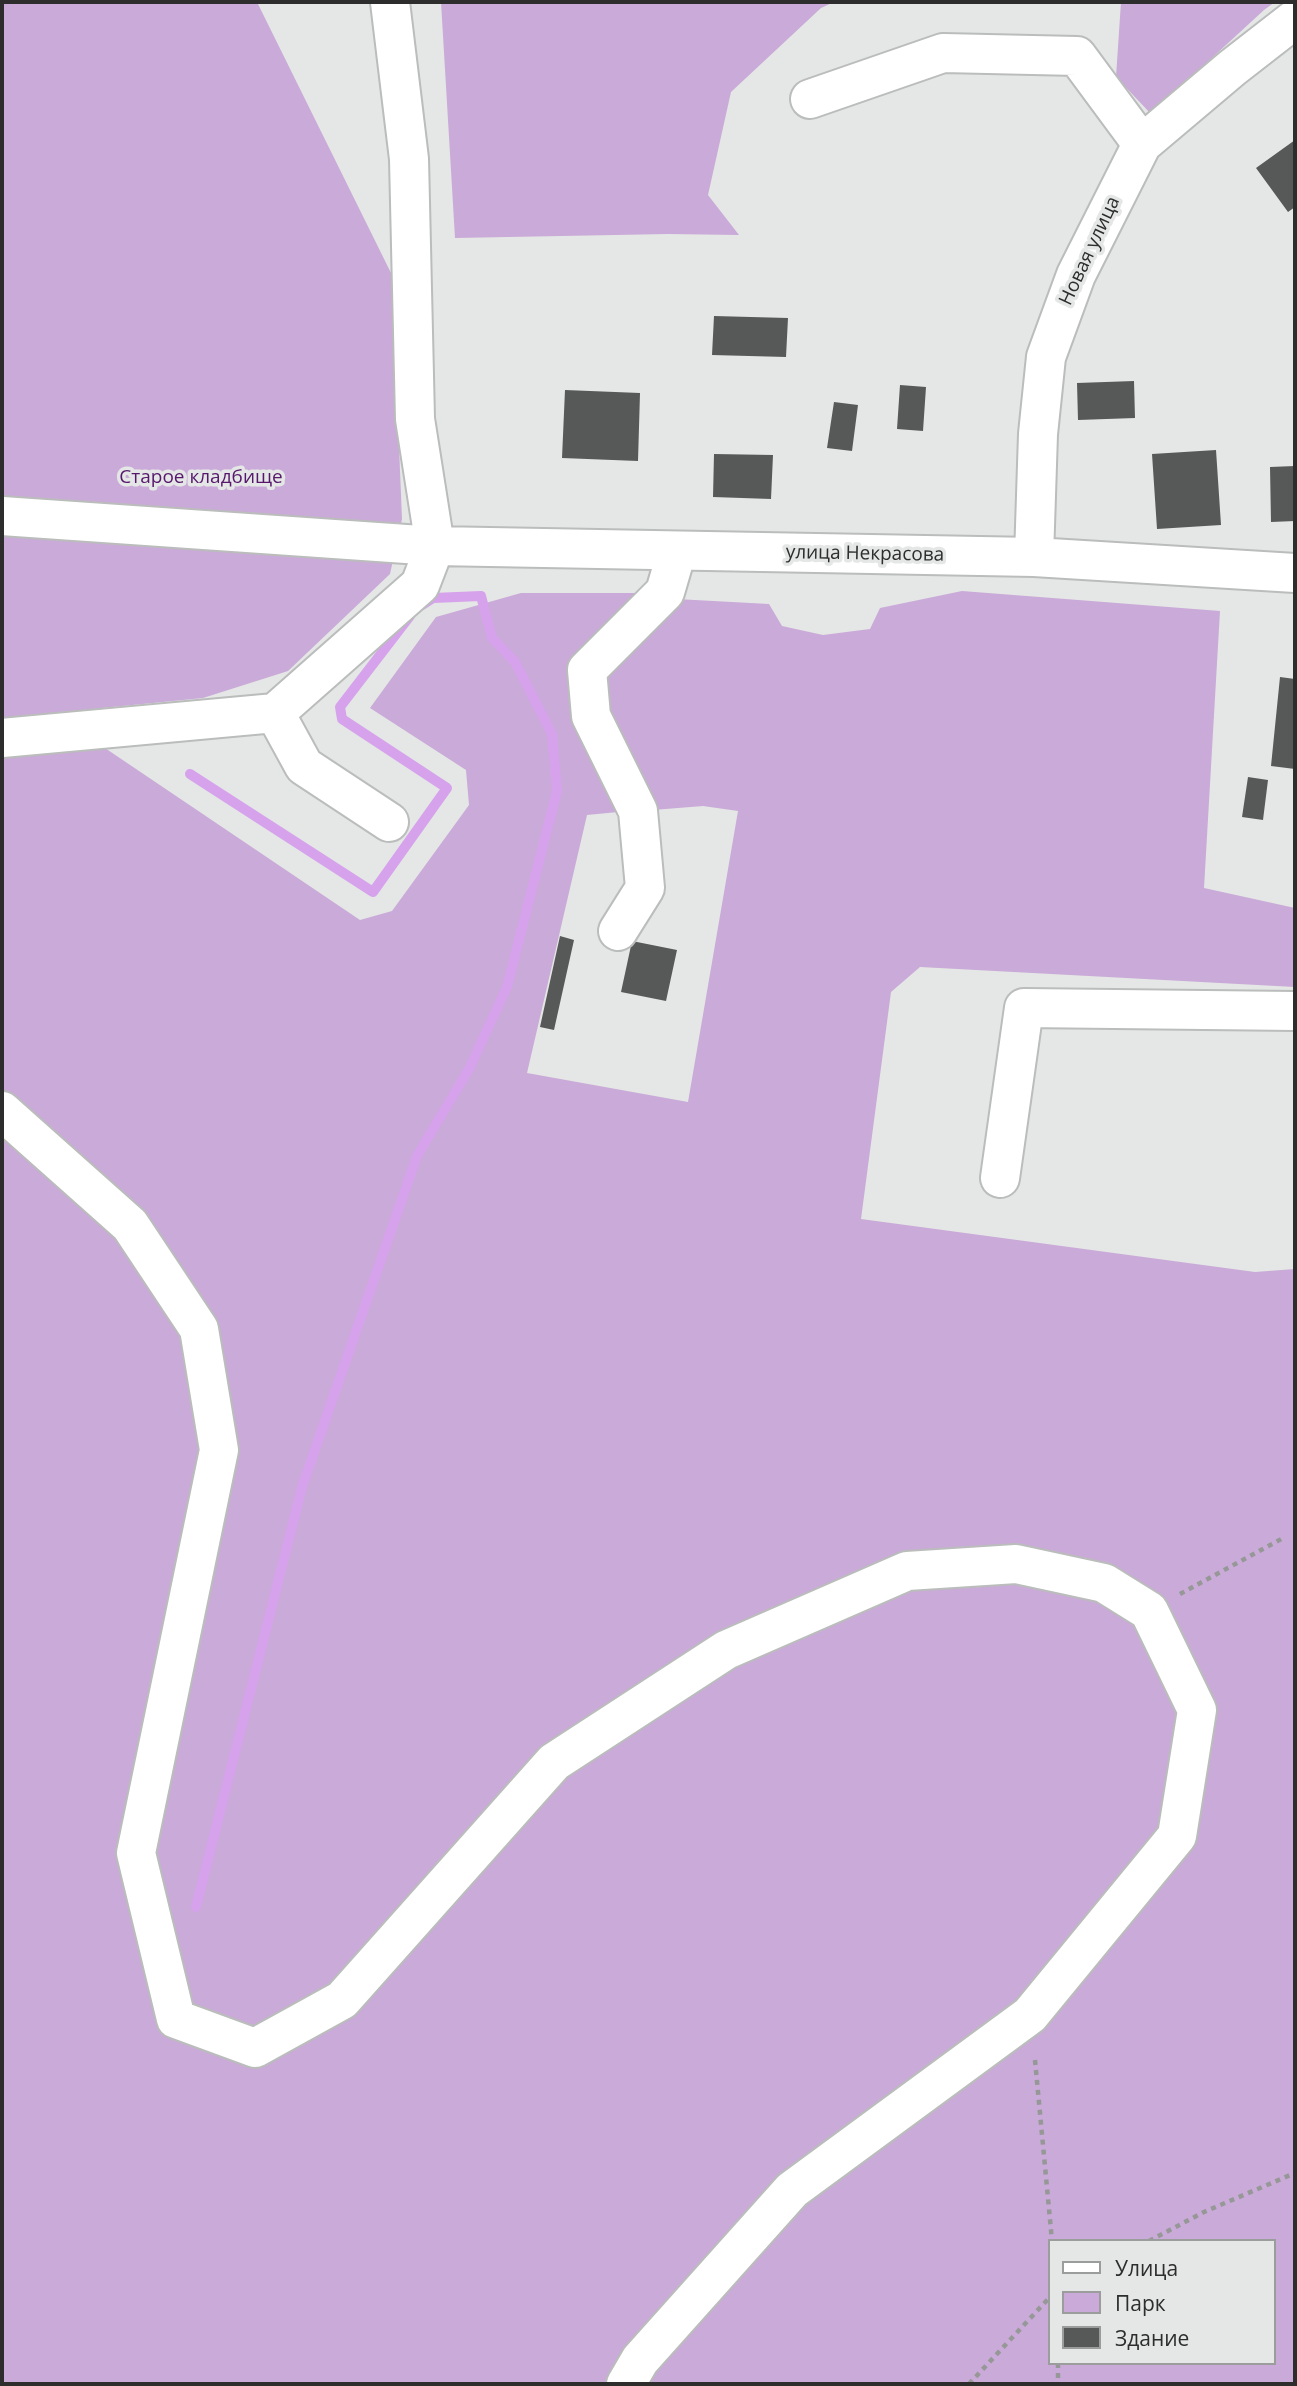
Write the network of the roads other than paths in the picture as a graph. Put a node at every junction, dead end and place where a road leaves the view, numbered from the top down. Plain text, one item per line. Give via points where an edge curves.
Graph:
1 (390, 2) edge
2 (1295, 19) edge
3 (810, 99) dead end
4 (1142, 144) junction
5 (2, 516) edge
6 (435, 546) junction
7 (677, 551) junction
8 (1034, 557) junction
9 (1295, 573) edge
10 (275, 713) junction
11 (2, 738) edge
12 (389, 821) dead end
13 (618, 930) dead end
14 (1295, 1011) edge
15 (2, 1111) edge
16 (1000, 1178) dead end
17 (626, 2384) edge

1 - 6 street via 409,159 415,419
2 - 4 street, Новая улица
3 - 4 street via 943,53 1077,56
4 - 8 street, Новая улица via 1076,275 1046,357
5 - 6 street, улица Некрасова
6 - 7 street, улица Некрасова
6 - 10 street via 420,585
7 - 8 street, улица Некрасова
7 - 13 street via 666,592 587,670 591,716 638,811 645,888
8 - 9 street, улица Некрасова
10 - 11 street
10 - 12 street via 304,766
14 - 16 street via 1024,1008
15 - 17 street via 130,1225 199,1329 219,1450 136,1853 176,2020 255,2048 342,2000 554,1762 726,1650 906,1570 1016,1564 1104,1583 1149,1611 1197,1710 1177,1836 1030,2015 792,2190 640,2360

